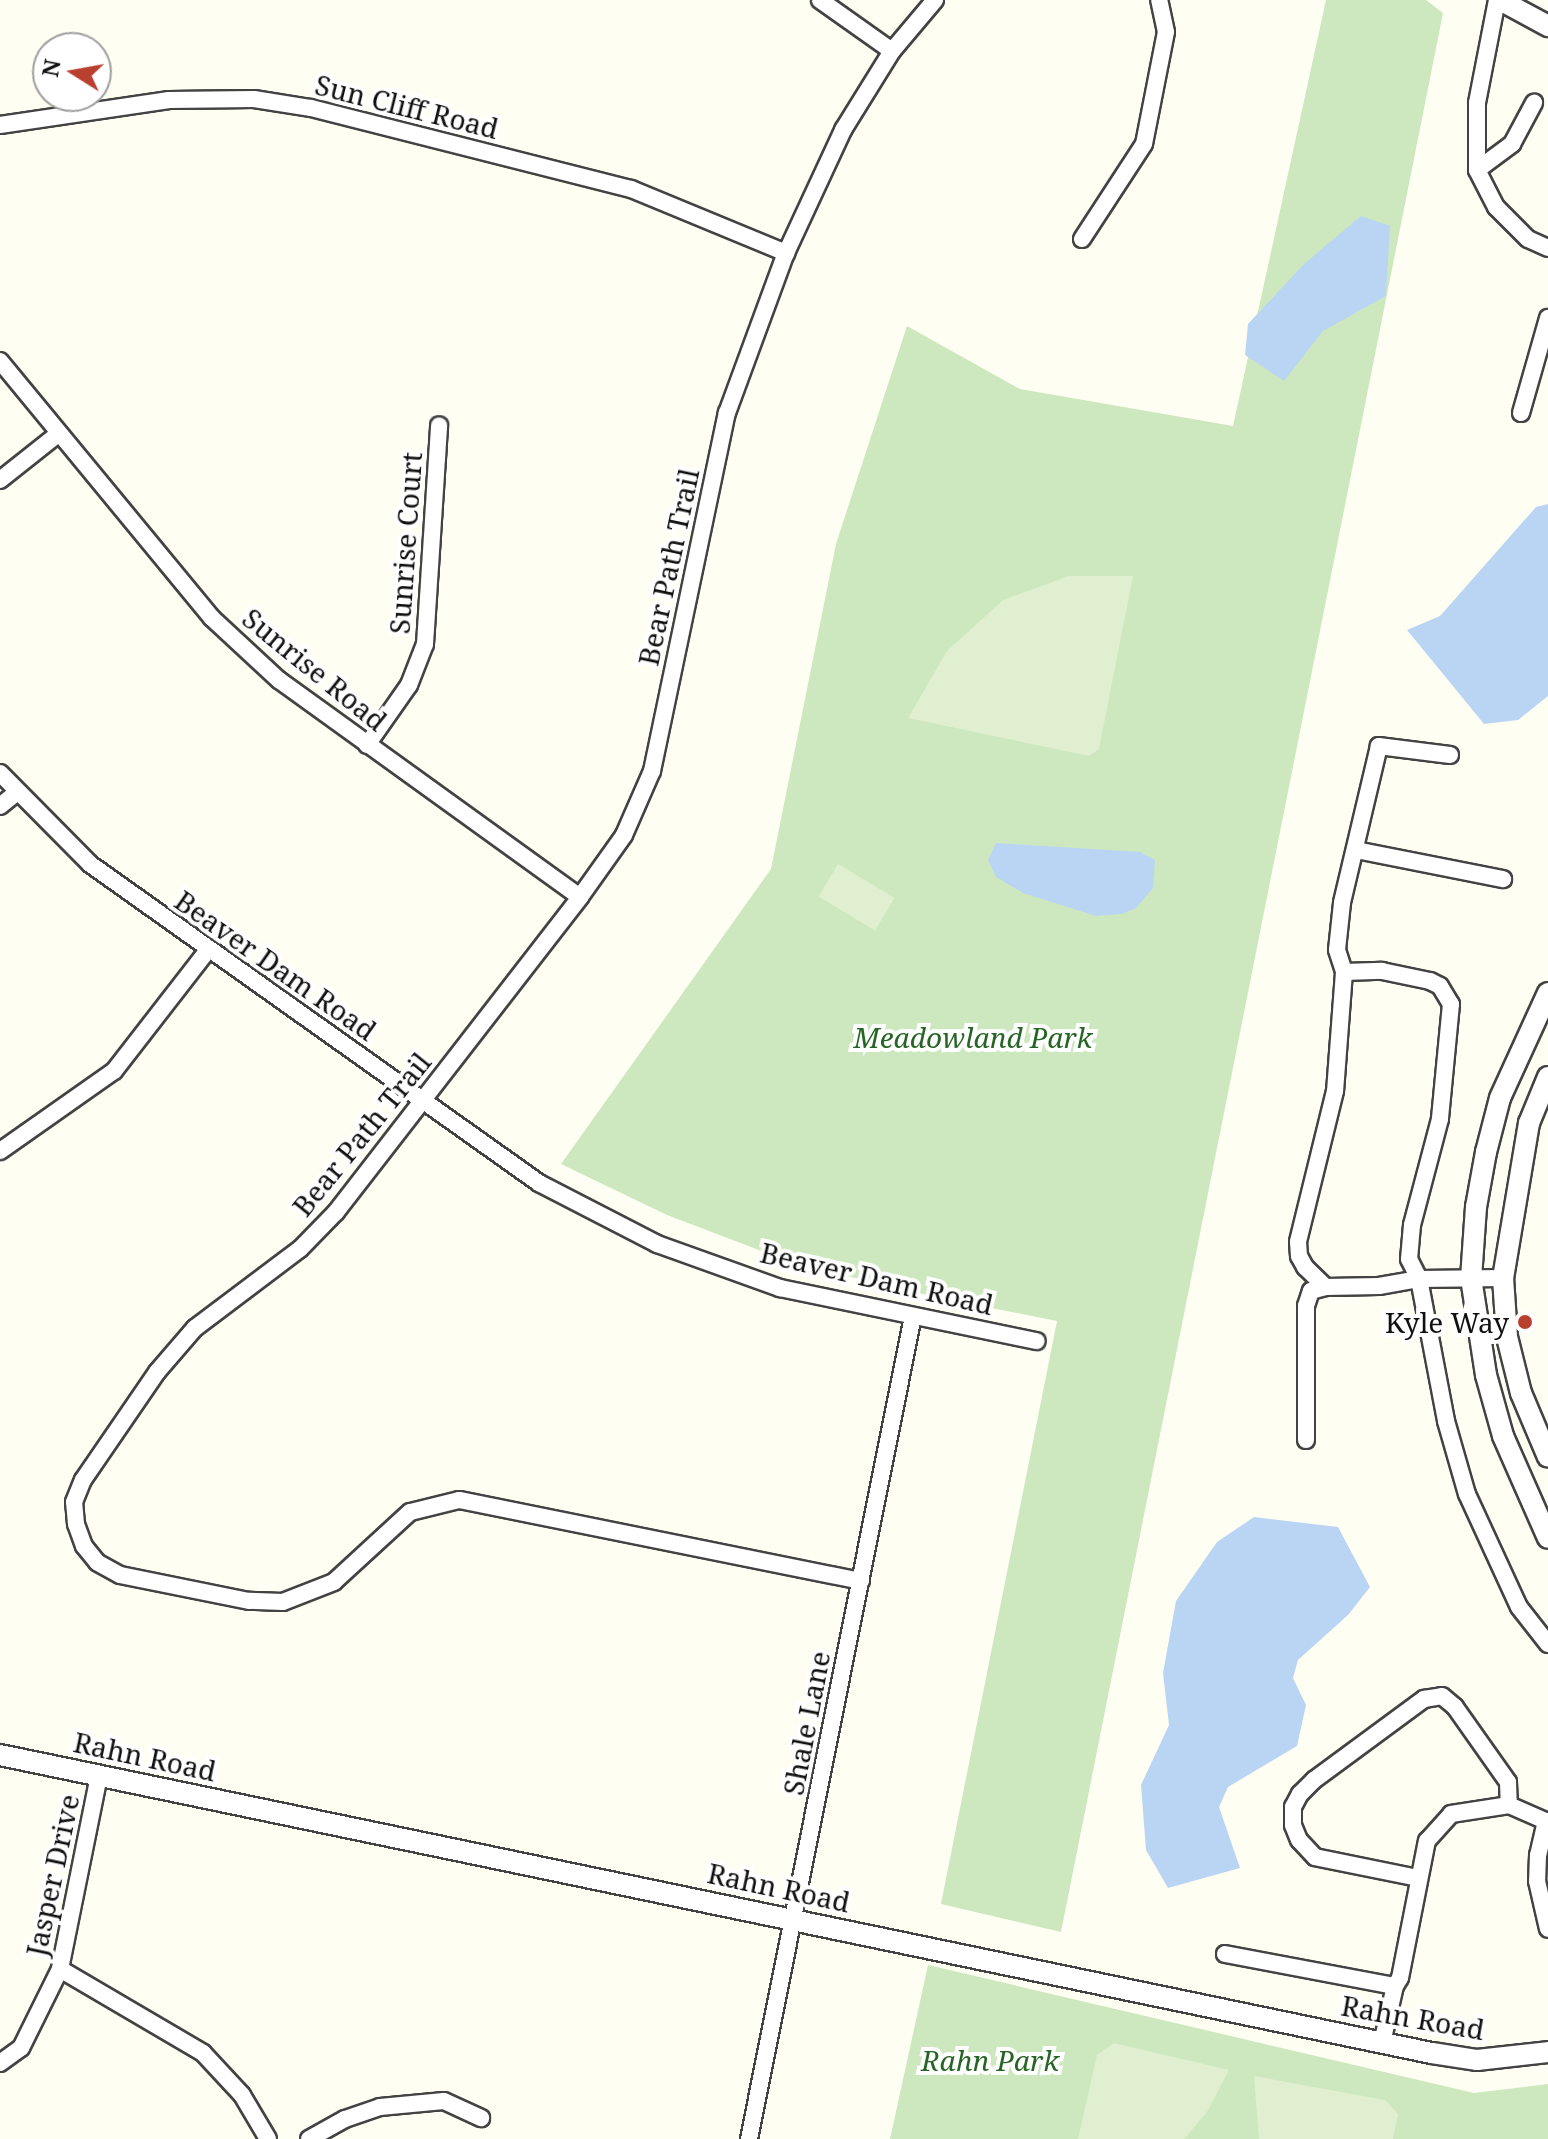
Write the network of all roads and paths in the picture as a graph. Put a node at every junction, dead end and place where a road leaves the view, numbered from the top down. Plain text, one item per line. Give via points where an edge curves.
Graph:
1 (820, 0) edge
2 (935, 0) edge
3 (1159, 0) edge
4 (1498, 0) edge
5 (1548, 26) edge
6 (892, 51) junction
7 (1534, 103) dead end
8 (0, 125) edge
9 (1477, 170) junction
10 (1082, 239) dead end
11 (1548, 248) edge
12 (786, 253) junction
13 (1548, 318) edge
14 (0, 361) edge
15 (1521, 413) dead end
16 (439, 425) dead end
17 (58, 434) junction
18 (0, 480) edge
19 (367, 745) junction
20 (1450, 755) dead end
21 (0, 773) edge
22 (16, 793) junction
23 (0, 806) edge
24 (1356, 850) junction
25 (1503, 879) dead end
26 (580, 897) junction
27 (208, 950) junction
28 (1344, 972) junction
29 (1548, 993) edge
30 (1548, 1077) edge
31 (423, 1101) junction
32 (0, 1151) edge
33 (1471, 1278) junction
34 (1503, 1278) junction
35 (1419, 1279) junction
36 (1326, 1287) junction
37 (913, 1316) junction
38 (1037, 1341) dead end
39 (1306, 1440) dead end
40 (1548, 1457) edge
41 (1548, 1538) edge
42 (861, 1581) junction
43 (1548, 1644) edge
44 (0, 1755) edge
45 (99, 1776) junction
46 (1509, 1805) junction
47 (1547, 1822) edge
48 (1418, 1878) junction
49 (793, 1919) junction
50 (1548, 1929) edge
51 (1225, 1954) dead end
52 (60, 1969) junction
53 (1395, 1986) junction
54 (1382, 2043) junction
55 (1548, 2052) edge
56 (0, 2063) edge
57 (481, 2118) dead end
58 (268, 2139) edge
59 (309, 2139) edge
60 (749, 2139) edge

1 - 6 street
2 - 6 street, Bear Path Trail
3 - 10 street via 1166,32 1144,144
4 - 5 street
4 - 9 street via 1477,103
6 - 12 street, Bear Path Trail via 843,130
7 - 9 street via 1512,144
8 - 12 street, Sun Cliff Road via 169,100 254,99 297,105 631,189
9 - 11 street via 1496,207 1528,239
12 - 26 street, Bear Path Trail via 727,413 652,771 624,835
13 - 15 street
14 - 17 street, Sunrise Road
16 - 19 street, Sunrise Court via 425,644 409,685
17 - 18 street
17 - 19 street, Sunrise Road via 212,618 279,680
19 - 26 street, Sunrise Road
20 - 24 street via 1379,746
21 - 22 street, Beaver Dam Road
22 - 23 street
22 - 27 street, Beaver Dam Road via 90,864
24 - 25 street
24 - 28 street via 1337,950
26 - 31 street, Bear Path Trail
27 - 31 street, Beaver Dam Road
27 - 32 street via 114,1071
28 - 35 street via 1382,971 1430,981 1440,986 1451,1004 1440,1119 1409,1244 1409,1259
28 - 36 street via 1335,1091 1298,1242 1305,1267
29 - 33 street via 1500,1098 1476,1207
30 - 34 street via 1529,1123
31 - 37 street, Beaver Dam Road via 539,1183 657,1244 780,1288
31 - 42 street, Bear Path Trail via 309,1240 195,1328 157,1372 83,1480 74,1502 84,1546 97,1562 120,1575 249,1601 283,1602 334,1582 410,1512 459,1500
33 - 34 street
33 - 35 street
33 - 41 street via 1486,1375 1503,1436
34 - 40 street via 1507,1337 1521,1393
35 - 36 street
35 - 43 street via 1446,1421 1467,1494 1519,1607
36 - 39 street via 1311,1291 1306,1306
37 - 38 street, Beaver Dam Road
37 - 42 street, Shale Lane
42 - 49 street, Shale Lane
44 - 45 street, Rahn Road
45 - 49 street, Rahn Road
45 - 52 street, Jasper Drive
46 - 47 street
46 - 48 street via 1451,1814 1427,1841
46 - 48 street via 1508,1782 1442,1696 1424,1699 1300,1794 1293,1825 1315,1857
47 - 50 street via 1537,1881
48 - 53 street
49 - 54 street, Rahn Road
49 - 60 street, Shale Lane
51 - 53 street
52 - 56 street, Jasper Drive via 21,2048
52 - 58 street via 203,2053 242,2095
53 - 54 street
54 - 55 street, Rahn Road via 1477,2060
57 - 59 street via 444,2101 380,2107

